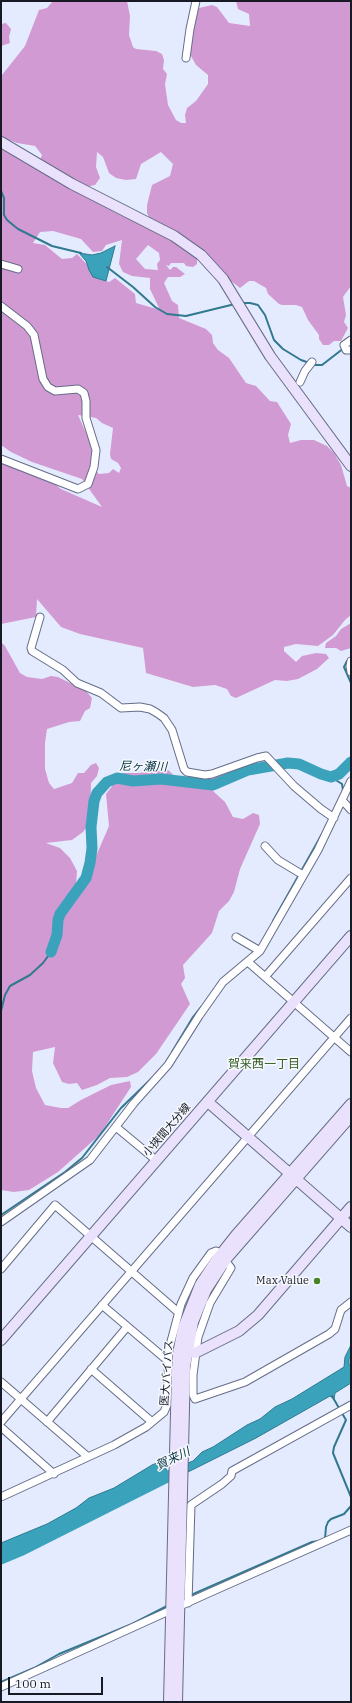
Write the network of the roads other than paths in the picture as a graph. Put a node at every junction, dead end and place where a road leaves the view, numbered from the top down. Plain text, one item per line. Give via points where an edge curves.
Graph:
1 (196, 1) edge
2 (186, 58) dead end
3 (1, 142) edge
4 (1, 264) edge
5 (18, 269) dead end
6 (1, 306) edge
7 (351, 340) edge
8 (347, 348) edge
9 (312, 362) dead end
10 (300, 382) dead end
11 (1, 459) edge
12 (351, 466) edge
13 (40, 617) dead end
14 (351, 660) edge
15 (351, 672) edge
16 (350, 783) edge
17 (344, 796) junction
18 (351, 810) edge
19 (334, 818) junction
20 (265, 846) dead end
21 (303, 875) junction
22 (351, 878) edge
23 (351, 936) edge
24 (236, 937) dead end
25 (260, 951) junction
26 (248, 962) junction
27 (265, 977) junction
28 (294, 1002) junction
29 (351, 1018) edge
30 (334, 1037) junction
31 (351, 1052) edge
32 (208, 1102) junction
33 (351, 1104) edge
34 (351, 1116) edge
35 (116, 1127) junction
36 (247, 1136) junction
37 (156, 1161) junction
38 (293, 1176) junction
39 (351, 1207) edge
40 (341, 1218) junction
41 (1, 1222) edge
42 (351, 1227) edge
43 (91, 1236) junction
44 (222, 1261) junction
45 (1, 1269) edge
46 (131, 1271) junction
47 (351, 1302) edge
48 (102, 1306) junction
49 (178, 1312) junction
50 (127, 1327) junction
51 (1, 1340) edge
52 (195, 1353) junction
53 (168, 1362) junction
54 (91, 1370) junction
55 (1, 1382) edge
56 (21, 1399) junction
57 (351, 1405) edge
58 (1, 1422) edge
59 (47, 1422) junction
60 (152, 1422) junction
61 (1, 1427) edge
62 (88, 1457) junction
63 (54, 1474) junction
64 (1, 1497) edge
65 (351, 1530) edge
66 (177, 1603) junction
67 (1, 1688) edge
68 (170, 1702) edge
69 (177, 1702) edge

1 - 2 street
3 - 12 main road via 72,184 174,236 206,259 228,287 274,362
4 - 5 street
6 - 11 street via 27,326 34,335 43,379 48,387 55,391 78,389 84,393 86,418 96,450 88,484 78,489
7 - 8 street
9 - 10 street
13 - 19 street via 32,651 63,670 77,683 101,693 121,708 150,709 164,718 172,730 187,772 212,774 266,756 300,792
14 - 15 street
16 - 17 street
17 - 18 street
17 - 19 street
19 - 21 street
20 - 21 street via 278,860
21 - 25 street
22 - 27 street
23 - 28 main road, 小挾間大分線
24 - 25 street
25 - 26 street
26 - 27 street
26 - 35 street via 223,982 168,1066
27 - 28 street
28 - 30 street
28 - 32 main road, 小挾間大分線
29 - 30 street
30 - 31 street
30 - 36 street
32 - 36 main road
32 - 37 main road, 小挾間大分線
33 - 38 main road, 医大バイパス
34 - 38 main road, 医大バイパス
35 - 37 street
35 - 41 street via 90,1160
36 - 38 main road
36 - 46 street
37 - 43 main road, 小挾間大分線
38 - 40 main road
38 - 44 main road, 医大バイパス
39 - 40 main road
40 - 42 main road
40 - 52 main road via 258,1315 239,1331
43 - 45 street via 55,1205
43 - 46 street
43 - 51 main road, 小挾間大分線
44 - 49 street via 216,1251 212,1252 189,1285
44 - 52 street via 231,1268 210,1303
44 - 66 main road via 196,1312 186,1353
44 - 66 main road, 医大バイパス via 206,1276 195,1295 178,1354
46 - 48 street
46 - 49 street
47 - 52 street via 341,1310 335,1329 329,1334 245,1382 198,1399 193,1397 192,1391
48 - 50 street
48 - 56 street
49 - 53 street
50 - 53 street
50 - 54 street
53 - 60 street via 167,1405 164,1412
54 - 59 street
54 - 60 street
55 - 56 street
56 - 58 street
56 - 59 street
57 - 66 street via 232,1471 231,1476 222,1484 191,1505
59 - 62 street
60 - 62 street
61 - 63 street
62 - 63 street
63 - 64 street
65 - 66 street
66 - 67 street
66 - 68 main road, 医大バイパス
66 - 69 main road, 医大バイパス

